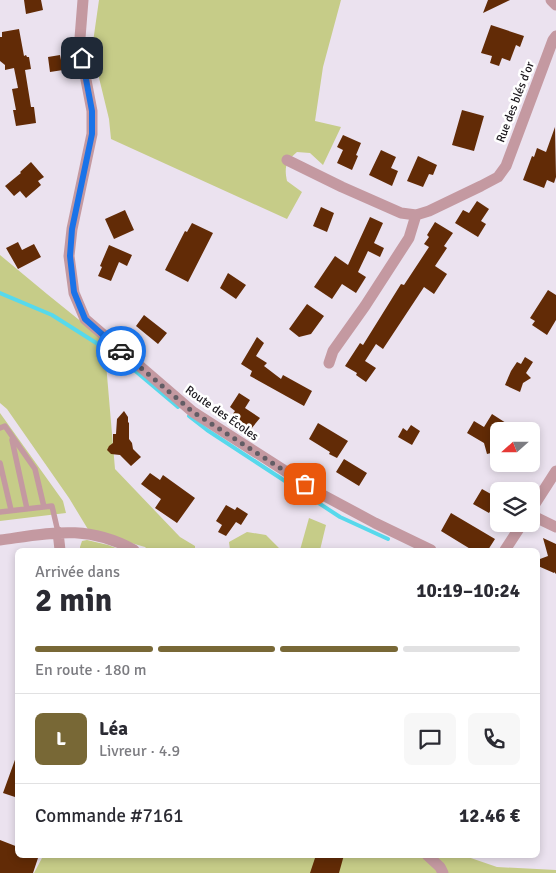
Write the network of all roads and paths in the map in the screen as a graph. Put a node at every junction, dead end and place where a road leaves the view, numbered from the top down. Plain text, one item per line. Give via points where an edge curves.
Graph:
1 (83, 0) edge
2 (551, 0) edge
3 (556, 5) edge
4 (556, 36) edge
5 (287, 160) dead end
6 (416, 215) junction
7 (329, 363) dead end
8 (0, 428) edge
9 (12, 436) junction
10 (0, 463) edge
11 (556, 471) edge
12 (540, 496) edge
13 (44, 507) junction
14 (27, 509) junction
15 (11, 510) junction
16 (0, 512) edge
17 (540, 519) edge
18 (556, 527) edge
19 (58, 532) junction
20 (517, 532) edge
21 (0, 540) edge
22 (60, 548) edge
23 (130, 548) edge
24 (427, 548) edge
25 (506, 548) edge
26 (430, 858) edge
27 (443, 873) edge

1 - 24 street, Route des Écoles via 80,38 92,111 92,134 72,229 70,256 74,292 85,319 193,412 321,494
2 - 3 street
4 - 6 street, Rue des blés d'or via 506,166 498,177
5 - 6 street via 401,213
6 - 7 street via 409,238 334,350
8 - 9 lane via 4,426
9 - 13 lane via 36,469
9 - 14 lane
10 - 15 lane
11 - 12 street
13 - 14 lane
13 - 19 lane via 52,506
14 - 15 lane
15 - 16 lane
17 - 18 street
19 - 21 street
19 - 22 street
19 - 23 street via 92,534
20 - 25 street
26 - 27 street

